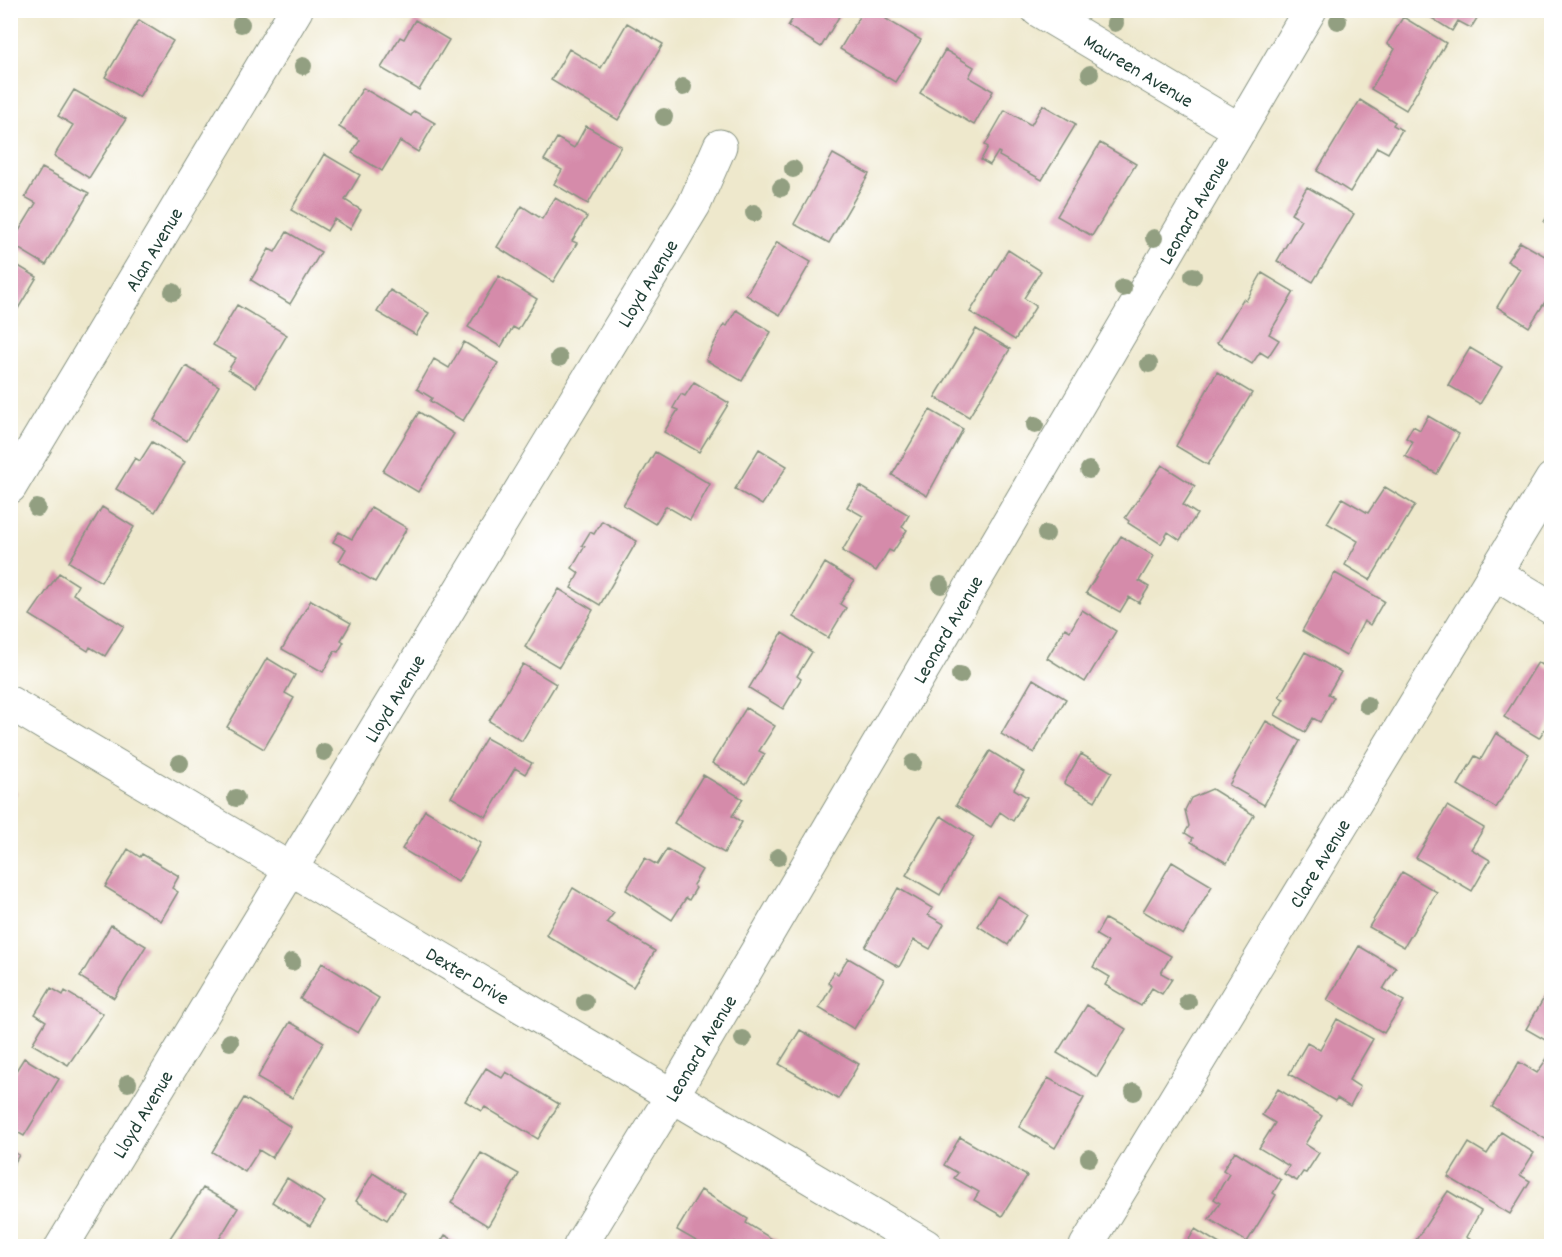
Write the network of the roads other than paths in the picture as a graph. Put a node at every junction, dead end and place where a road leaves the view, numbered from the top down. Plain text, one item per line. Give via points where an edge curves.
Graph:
1 (296, 10) edge
2 (1038, 10) edge
3 (1311, 10) edge
4 (1240, 130) junction
5 (720, 146) dead end
6 (1551, 479) edge
7 (10, 487) edge
8 (1494, 573) junction
9 (1551, 608) edge
10 (10, 703) edge
11 (290, 869) junction
12 (672, 1096) junction
13 (62, 1246) edge
14 (580, 1246) edge
15 (926, 1246) edge
16 (1086, 1246) edge

1 - 7 street, Alan Avenue
2 - 4 street, Maureen Avenue
3 - 4 street, Leonard Avenue
4 - 12 street, Leonard Avenue
5 - 11 street, Lloyd Avenue via 694,206
6 - 8 street, Clare Avenue
8 - 9 street
8 - 16 street, Clare Avenue
10 - 11 street, Dexter Drive
11 - 12 street, Dexter Drive
11 - 13 street, Lloyd Avenue
12 - 14 street, Leonard Avenue
12 - 15 street, Dexter Drive

